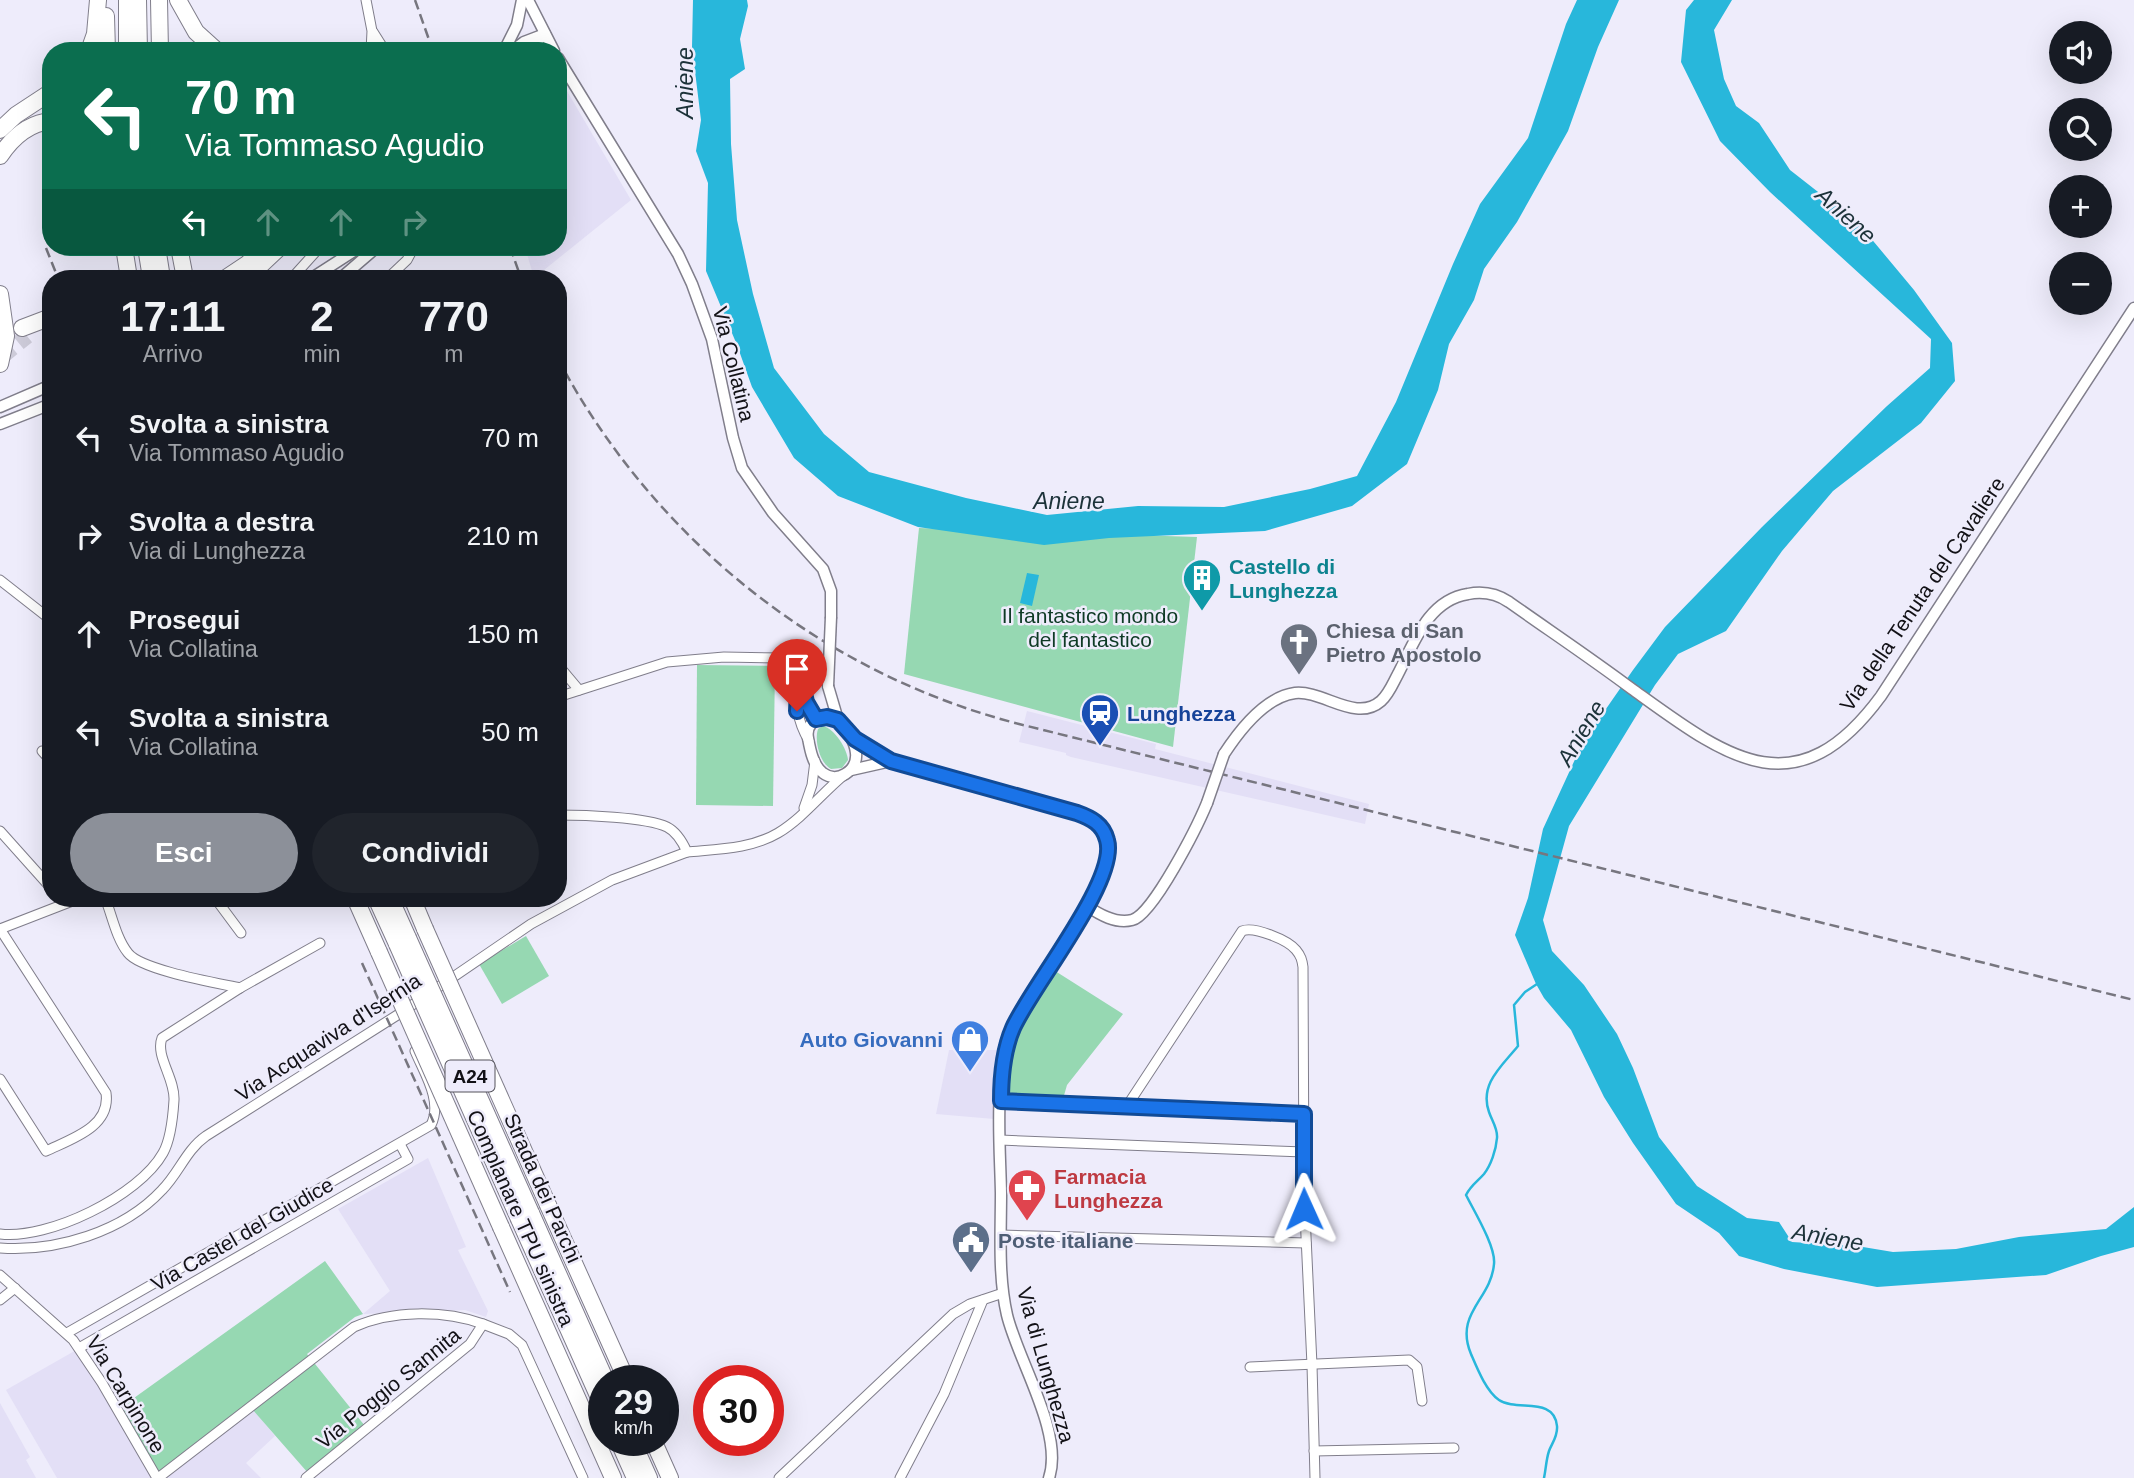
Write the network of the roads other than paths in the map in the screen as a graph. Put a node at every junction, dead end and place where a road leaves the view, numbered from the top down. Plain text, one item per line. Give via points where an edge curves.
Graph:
1 (98, 0) edge
2 (106, 0) edge
3 (127, 0) edge
4 (138, 0) edge
5 (159, 0) edge
6 (178, 0) edge
7 (366, 0) edge
8 (522, 0) edge
9 (528, 0) edge
10 (372, 31) junction
11 (545, 34) junction
12 (92, 42) edge
13 (107, 42) edge
14 (127, 42) edge
15 (139, 42) edge
16 (160, 42) edge
17 (207, 42) edge
18 (371, 42) edge
19 (379, 42) edge
20 (508, 42) edge
21 (524, 42) edge
22 (536, 42) edge
23 (549, 42) edge
24 (567, 73) edge
25 (42, 98) edge
26 (42, 123) edge
27 (0, 130) edge
28 (0, 156) edge
29 (256, 256) edge
30 (270, 256) edge
31 (312, 256) edge
32 (345, 256) edge
33 (367, 256) edge
34 (409, 256) edge
35 (238, 270) edge
36 (256, 270) edge
37 (299, 270) edge
38 (324, 270) edge
39 (350, 270) edge
40 (396, 270) edge
41 (0, 293) edge
42 (2134, 309) edge
43 (42, 322) edge
44 (42, 328) edge
45 (0, 364) edge
46 (42, 390) edge
47 (0, 407) edge
48 (42, 408) edge
49 (0, 424) edge
50 (0, 580) edge
51 (42, 613) edge
52 (799, 672) junction
53 (567, 676) edge
54 (828, 686) junction
55 (579, 690) junction
56 (567, 694) edge
57 (818, 719) junction
58 (838, 720) junction
59 (848, 733) junction
60 (809, 741) junction
61 (815, 761) junction
62 (891, 761) junction
63 (848, 772) junction
64 (802, 813) junction
65 (567, 815) edge
66 (0, 831) edge
67 (687, 852) junction
68 (42, 878) edge
69 (567, 904) edge
70 (1087, 906) junction
71 (49, 907) edge
72 (108, 907) edge
73 (222, 907) edge
74 (359, 907) edge
75 (381, 907) edge
76 (393, 907) edge
77 (416, 907) edge
78 (562, 907) edge
79 (0, 929) edge
80 (241, 933) dead end
81 (402, 941) junction
82 (320, 943) dead end
83 (240, 988) junction
84 (399, 1014) junction
85 (0, 1079) edge
86 (1001, 1101) junction
87 (1127, 1106) junction
88 (1304, 1114) junction
89 (1000, 1140) junction
90 (400, 1144) junction
91 (1304, 1152) junction
92 (525, 1216) junction
93 (0, 1234) edge
94 (1001, 1235) junction
95 (1306, 1243) junction
96 (0, 1248) edge
97 (0, 1275) edge
98 (15, 1288) junction
99 (1003, 1293) junction
100 (0, 1300) edge
101 (983, 1300) junction
102 (483, 1324) junction
103 (67, 1333) junction
104 (79, 1348) junction
105 (598, 1365) edge
106 (620, 1365) edge
107 (1312, 1365) junction
108 (1250, 1367) dead end
109 (588, 1370) edge
110 (1422, 1401) dead end
111 (1454, 1448) dead end
112 (1314, 1451) junction
113 (625, 1456) edge
114 (639, 1456) edge
115 (660, 1456) edge
116 (158, 1478) edge
117 (306, 1478) edge
118 (583, 1478) edge
119 (613, 1478) edge
120 (635, 1478) edge
121 (649, 1478) edge
122 (670, 1478) edge
123 (779, 1478) edge
124 (900, 1478) edge
125 (1049, 1478) edge
126 (1315, 1478) edge

1 - 12 highway
2 - 13 highway
3 - 14 highway
4 - 15 highway
5 - 16 highway
6 - 17 highway
7 - 10 street
8 - 20 street
9 - 11 street
10 - 18 street
10 - 19 street
11 - 21 street
11 - 22 street
11 - 23 street
24 - 54 street, Via Collatina, bridge via 678,254 718,361 742,468 774,513 824,569 831,591
25 - 27 highway
26 - 28 highway via 20,133
29 - 35 highway
30 - 36 highway
31 - 37 street
32 - 38 street
33 - 39 street
34 - 40 street
41 - 45 highway via 6,336
42 - 70 street, Via della Tenuta del Cavaliere, bridge via 1881,696 1844,738 1822,753 1788,762 1741,758 1670,717 1504,599 1467,594 1444,603 1430,617 1389,692 1376,705 1357,709 1304,693 1281,697 1262,710 1224,754 1207,803 1144,913 1132,920 1119,920
43 - 44 highway via 25,332
46 - 47 street
48 - 49 street
50 - 51 street
52 - 55 street via 784,658 693,658 649,666
52 - 57 street via 806,702
52 - 60 street via 797,711
53 - 55 street
54 - 57 street, Via Collatina via 825,710
54 - 58 street, Via Collatina
55 - 56 street
57 - 58 street
57 - 60 street via 808,730
58 - 59 street
59 - 62 street
59 - 63 street via 857,755
60 - 61 street
61 - 63 street via 826,775
61 - 64 street via 813,785
62 - 63 street
62 - 70 street via 1077,813 1098,823 1107,840 1108,859
63 - 64 street, Via Acquaviva d'Isernia
64 - 67 street, Via Acquaviva d'Isernia via 755,844
65 - 67 street via 664,826 675,833
66 - 68 street
67 - 69 street, Via Acquaviva d'Isernia via 612,880
70 - 86 street, Via di Lunghezza via 1014,1024 1003,1062
71 - 79 street
72 - 83 street via 125,950 136,960
73 - 80 street
74 - 119 highway, Complanare TPU sinistra, bridge
75 - 81 highway, Strada dei Parchi / A24
76 - 81 highway, Strada dei Parchi / A24
77 - 106 highway, bridge
78 - 84 street, Via Acquaviva d'Isernia
79 - 85 street via 106,1093 106,1110 84,1133 46,1151
81 - 92 highway, Strada dei Parchi / A24, bridge
82 - 83 street
83 - 93 street via 161,1041 174,1100 166,1146 153,1166 119,1196 64,1223 33,1233
84 - 90 street, Via Castel del Giudice via 436,1109 430,1125
84 - 96 street, Via Acquaviva d'Isernia via 203,1138 161,1191 133,1215 66,1241
86 - 87 street
86 - 89 street, Via di Lunghezza
87 - 88 street
87 - 88 street via 1240,933 1250,928 1291,945 1302,960
88 - 91 street
89 - 91 street
89 - 94 street, Via di Lunghezza
90 - 103 street, Via Castel del Giudice
90 - 104 street, Via Castel del Giudice via 408,1159
91 - 95 street
92 - 105 highway, Strada dei Parchi / A24
92 - 109 highway, Strada dei Parchi / A24
94 - 95 street
94 - 99 street, Via di Lunghezza
95 - 107 street
97 - 98 street, Via Carpinone
98 - 100 street
98 - 103 street, Via Carpinone
99 - 101 street
99 - 125 street, Via di Lunghezza via 1016,1344 1048,1430
101 - 123 street via 953,1314
101 - 124 street via 944,1394
102 - 116 street, Via Poggio Sannita via 456,1316 404,1316 354,1327
102 - 117 street, Via Poggio Sannita via 472,1343
102 - 118 street via 509,1334 522,1345
103 - 104 street, Via Carpinone
104 - 116 street, Via Carpinone
107 - 108 street
107 - 110 street via 1409,1360 1417,1367
107 - 112 street
111 - 112 street
112 - 126 street
113 - 120 highway
114 - 121 highway
115 - 122 highway

